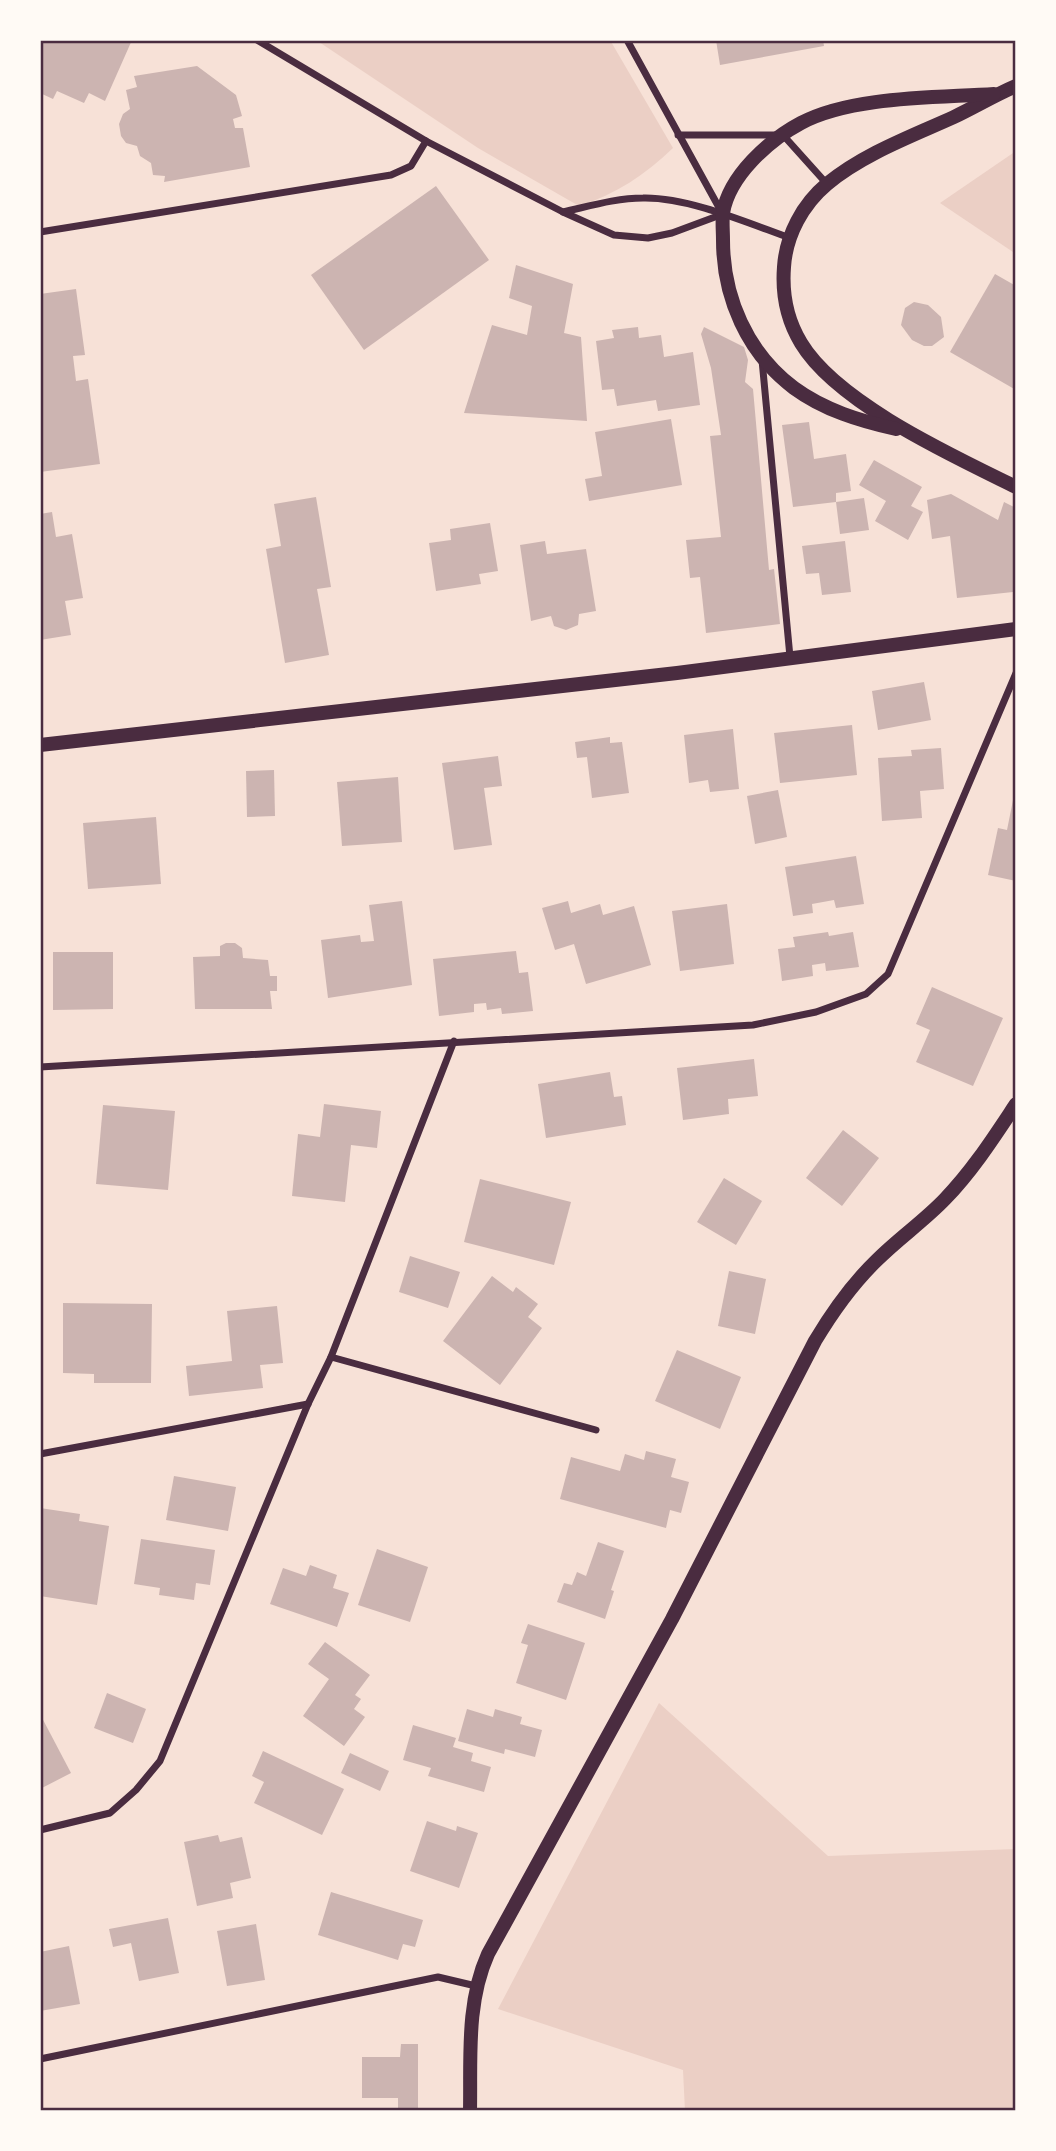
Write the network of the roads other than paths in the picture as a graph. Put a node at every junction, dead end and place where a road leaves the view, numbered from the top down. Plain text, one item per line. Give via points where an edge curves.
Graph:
1 (257, 40) edge
2 (627, 40) edge
3 (1016, 86) edge
4 (998, 94) junction
5 (678, 135) junction
6 (783, 135) junction
7 (426, 141) junction
8 (827, 184) junction
9 (562, 212) junction
10 (723, 214) junction
11 (40, 232) edge
12 (790, 238) junction
13 (761, 356) junction
14 (908, 431) junction
15 (1016, 486) edge
16 (1016, 629) edge
17 (790, 657) junction
18 (1016, 673) edge
19 (40, 745) edge
20 (454, 1041) junction
21 (40, 1067) edge
22 (1016, 1104) edge
23 (331, 1357) junction
24 (308, 1404) junction
25 (596, 1430) dead end
26 (40, 1454) edge
27 (40, 1830) edge
28 (476, 1986) junction
29 (40, 2059) edge
30 (470, 2111) edge

1 - 7 street
2 - 5 street
3 - 4 main road
4 - 6 main road via 862,104 800,123
4 - 8 main road via 881,151
5 - 6 street
5 - 10 street
6 - 8 street
6 - 10 main road via 747,167
7 - 9 street
7 - 11 street via 411,166 391,175
8 - 12 main road via 807,205
9 - 10 street via 646,198
9 - 10 street via 614,235 648,238
10 - 12 street
10 - 13 main road via 725,274 731,298
12 - 14 main road via 783,282 789,314 802,344 815,362 861,402
13 - 14 main road via 793,387 831,410
13 - 17 street
14 - 15 main road
16 - 17 main road
17 - 19 main road
18 - 20 street via 888,974 866,994 816,1012 752,1025
20 - 21 street
20 - 23 street
22 - 28 main road via 948,1196 878,1259 833,1311 815,1340 671,1619 498,1931
23 - 24 street
23 - 25 street
24 - 26 street
24 - 27 street via 160,1761 110,1813
28 - 29 street via 438,1977
28 - 30 main road

